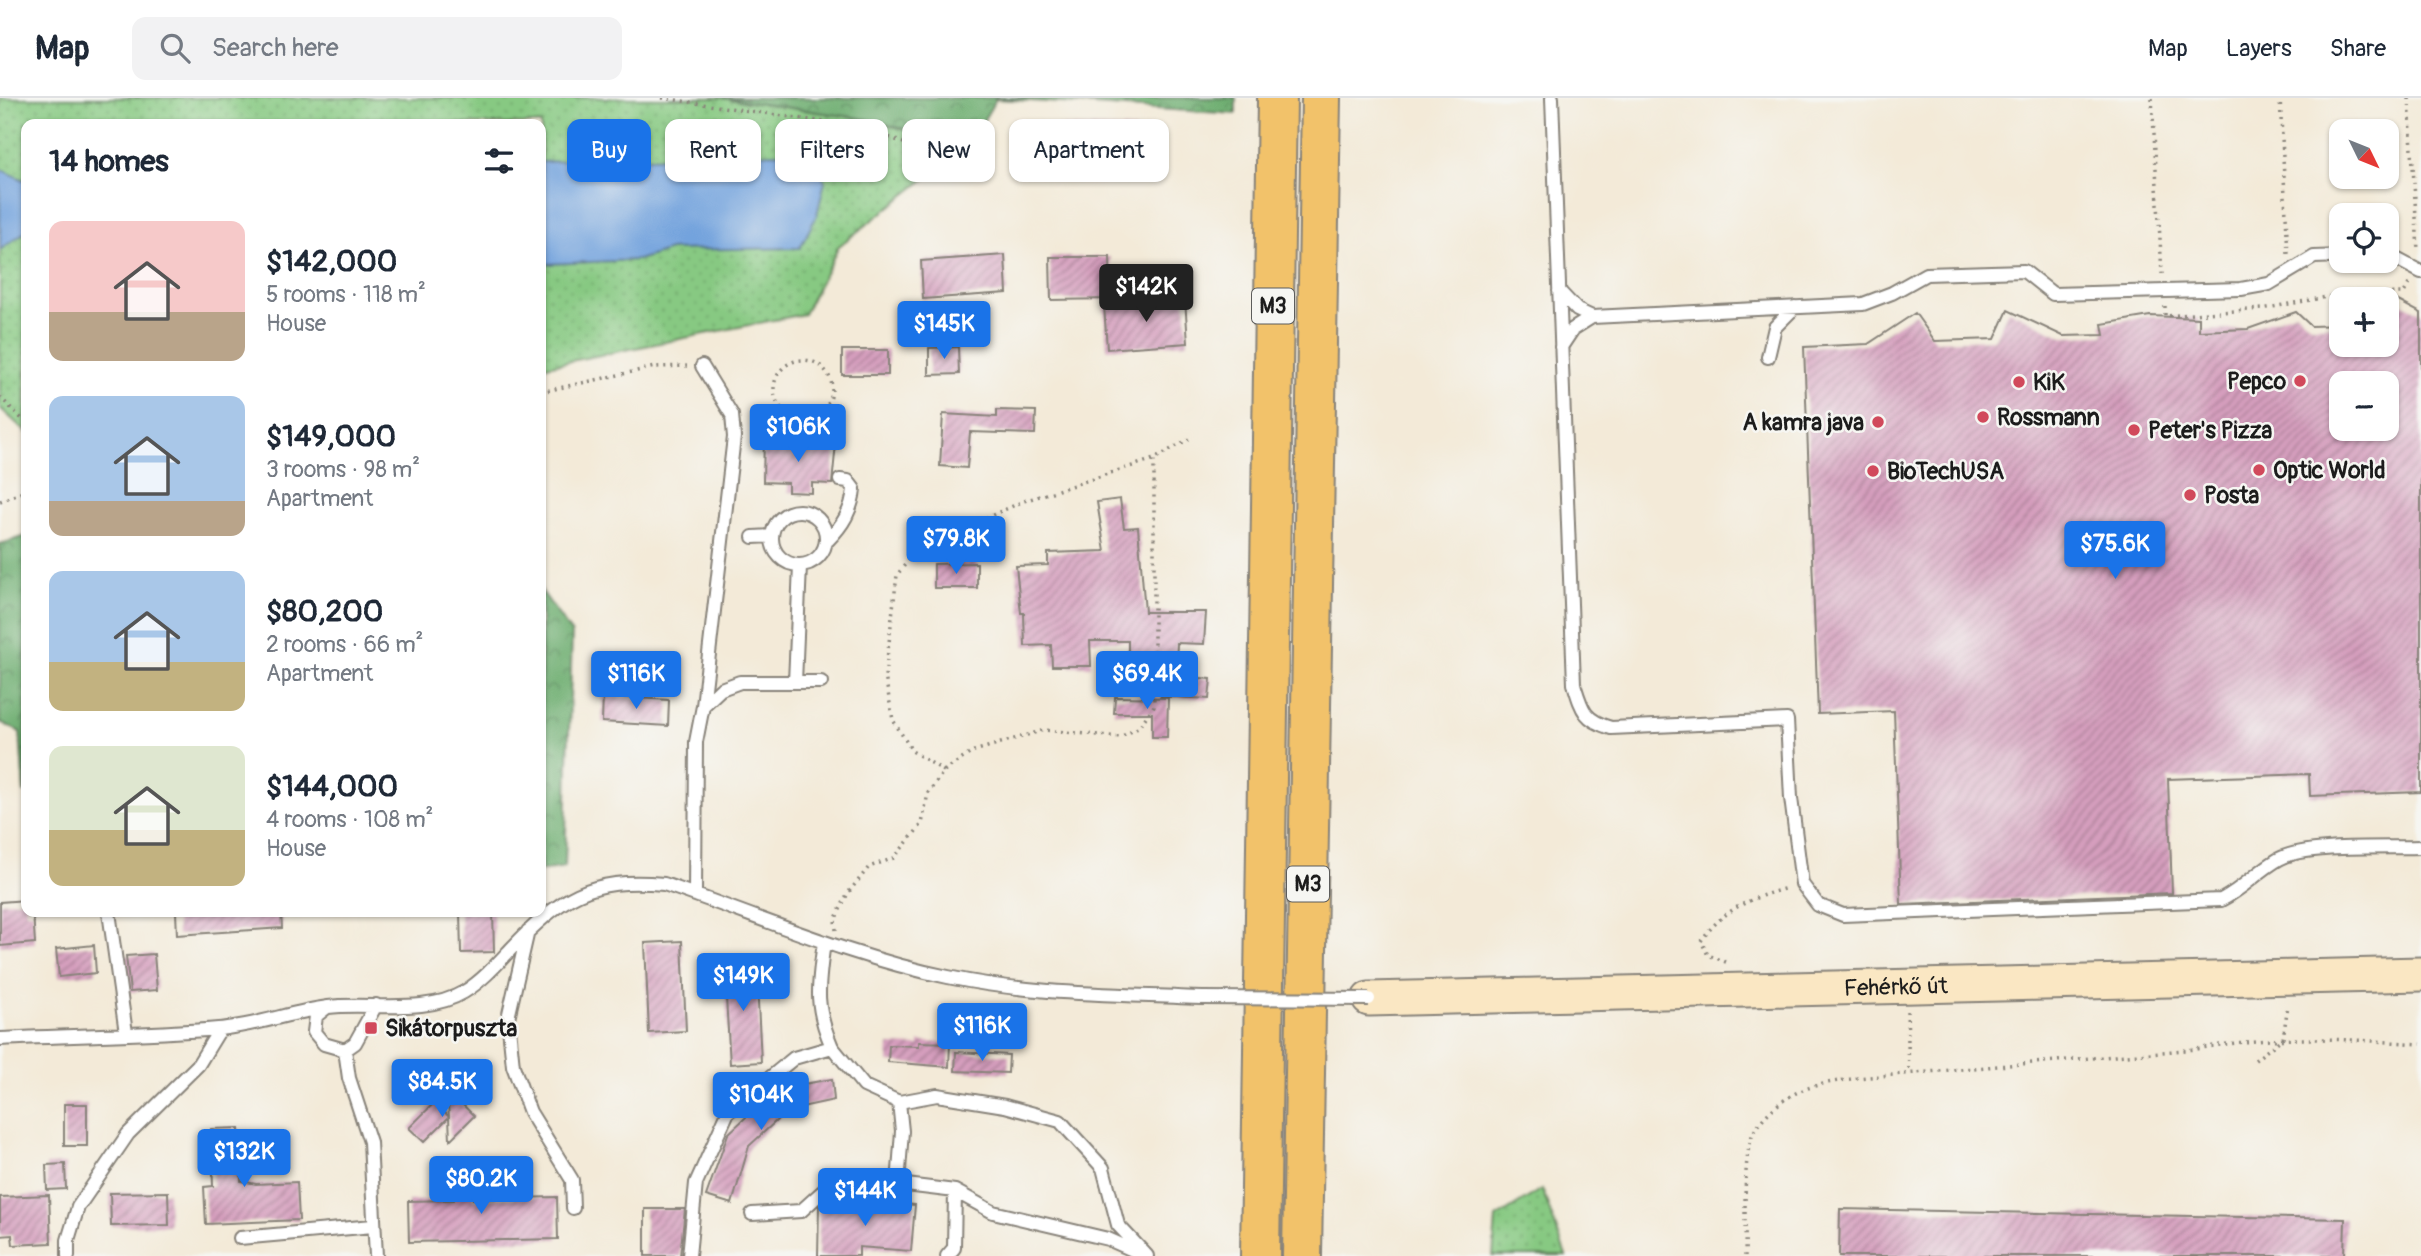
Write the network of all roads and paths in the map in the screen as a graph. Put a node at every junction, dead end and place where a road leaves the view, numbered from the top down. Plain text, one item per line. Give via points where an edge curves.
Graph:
1 (662, 98) edge
2 (1277, 98) edge
3 (1321, 98) edge
4 (1552, 98) edge
5 (2152, 98) edge
6 (2280, 98) edge
7 (2409, 98) edge
8 (902, 142) edge
9 (2329, 256) edge
10 (2399, 260) edge
11 (2289, 270) junction
12 (2419, 271) edge
13 (1559, 291) junction
14 (2163, 291) junction
15 (1795, 307) junction
16 (1592, 317) junction
17 (1561, 347) junction
18 (1768, 357) dead end
19 (702, 366) joint
20 (546, 391) edge
21 (0, 397) edge
22 (21, 418) edge
23 (802, 418) junction
24 (801, 439) dead end
25 (1189, 439) dead end
26 (1154, 459) junction
27 (840, 480) dead end
28 (21, 493) edge
29 (0, 501) edge
30 (772, 536) junction
31 (753, 537) dead end
32 (828, 540) junction
33 (800, 566) junction
34 (795, 682) junction
35 (821, 682) dead end
36 (703, 706) junction
37 (944, 771) junction
38 (2421, 847) edge
39 (1802, 884) junction
40 (695, 895) junction
41 (110, 917) edge
42 (546, 917) edge
43 (546, 917) edge
44 (528, 931) junction
45 (824, 942) junction
46 (838, 946) junction
47 (1729, 963) dead end
48 (2421, 974) edge
49 (2278, 977) junction
50 (1915, 986) junction
51 (1369, 999) joint
52 (376, 1005) junction
53 (327, 1007) junction
54 (220, 1028) junction
55 (127, 1032) junction
56 (0, 1038) edge
57 (2283, 1038) junction
58 (2421, 1044) edge
59 (832, 1047) junction
60 (345, 1050) junction
61 (2255, 1060) dead end
62 (1909, 1074) junction
63 (899, 1102) junction
64 (898, 1184) junction
65 (955, 1191) junction
66 (573, 1208) dead end
67 (752, 1214) dead end
68 (373, 1226) junction
69 (240, 1238) dead end
70 (68, 1256) edge
71 (376, 1256) edge
72 (689, 1256) edge
73 (947, 1256) edge
74 (1146, 1256) edge
75 (1260, 1256) edge
76 (1302, 1256) edge
77 (1745, 1256) edge

1 - 8 path via 865,128
2 - 75 highway, M3
3 - 76 highway, M3
4 - 13 lane
5 - 14 path
6 - 11 path
7 - 12 path
9 - 11 lane via 2314,257
10 - 12 lane
11 - 14 lane via 2269,284 2241,289
12 - 14 path via 2404,293 2343,294 2262,309 2165,316
13 - 16 lane via 1577,310
13 - 17 lane
14 - 15 lane via 2053,294 2024,271 1926,274 1863,304
15 - 16 lane
15 - 18 lane via 1775,327
16 - 17 lane via 1573,329
17 - 39 lane via 1574,684 1581,706 1592,722 1611,729 1787,720
19 - 20 path via 655,367
19 - 36 lane via 732,415 734,438
21 - 22 path
23 - 23 path via 826,408 832,396 827,371 804,359 781,370 774,394 780,407
23 - 24 path
25 - 26 path
26 - 37 path via 1154,706 1138,728 1120,737 1044,730 974,751
26 - 37 path via 1024,501 918,548 897,575 886,676 893,720 912,751
27 - 32 lane via 854,489 853,503
28 - 29 path
30 - 31 lane
30 - 32 lane via 782,516 797,510 812,513 824,524
30 - 33 lane via 780,559
32 - 33 lane via 822,555 810,565
33 - 34 lane
34 - 35 lane
34 - 36 lane via 740,682 721,689
36 - 40 lane via 696,741
37 - 46 path via 928,793 922,824 894,858 869,867 848,893 835,920
38 - 39 lane via 2310,851 2280,858 2244,888 2221,900 1843,915 1818,905
39 - 47 path via 1752,898 1721,916 1701,940 1708,955
40 - 42 lane via 664,884 609,883 571,897
40 - 45 lane
41 - 55 lane
43 - 44 lane
44 - 52 lane via 463,992 432,1003
44 - 66 lane via 508,1018 513,1066 530,1112 572,1180
45 - 46 lane
45 - 59 lane via 819,1017
46 - 51 lane, bridge via 917,970 1064,992
48 - 49 street, Fehérkő út
49 - 50 street, Fehérkő út
49 - 57 path via 2288,999
50 - 51 street, Fehérkő út
50 - 62 path via 1905,1017
52 - 53 lane
52 - 60 lane via 355,1043
53 - 54 lane
53 - 60 lane via 316,1016 314,1032 324,1044
54 - 55 lane
54 - 70 lane via 198,1065 128,1134 78,1207
55 - 56 lane
57 - 58 path
57 - 61 path
57 - 62 path
59 - 63 lane via 864,1086
59 - 72 lane via 794,1058 728,1112 696,1183
60 - 68 lane via 370,1142
62 - 77 path via 1857,1077 1814,1086 1789,1096 1767,1115 1752,1136 1748,1159
63 - 64 lane
63 - 74 lane via 937,1096 1005,1106 1060,1121 1103,1168 1118,1225
64 - 65 lane
64 - 67 lane via 831,1184 801,1211
65 - 73 lane via 954,1248
65 - 74 lane via 993,1212 1108,1239
68 - 69 lane
68 - 71 lane

